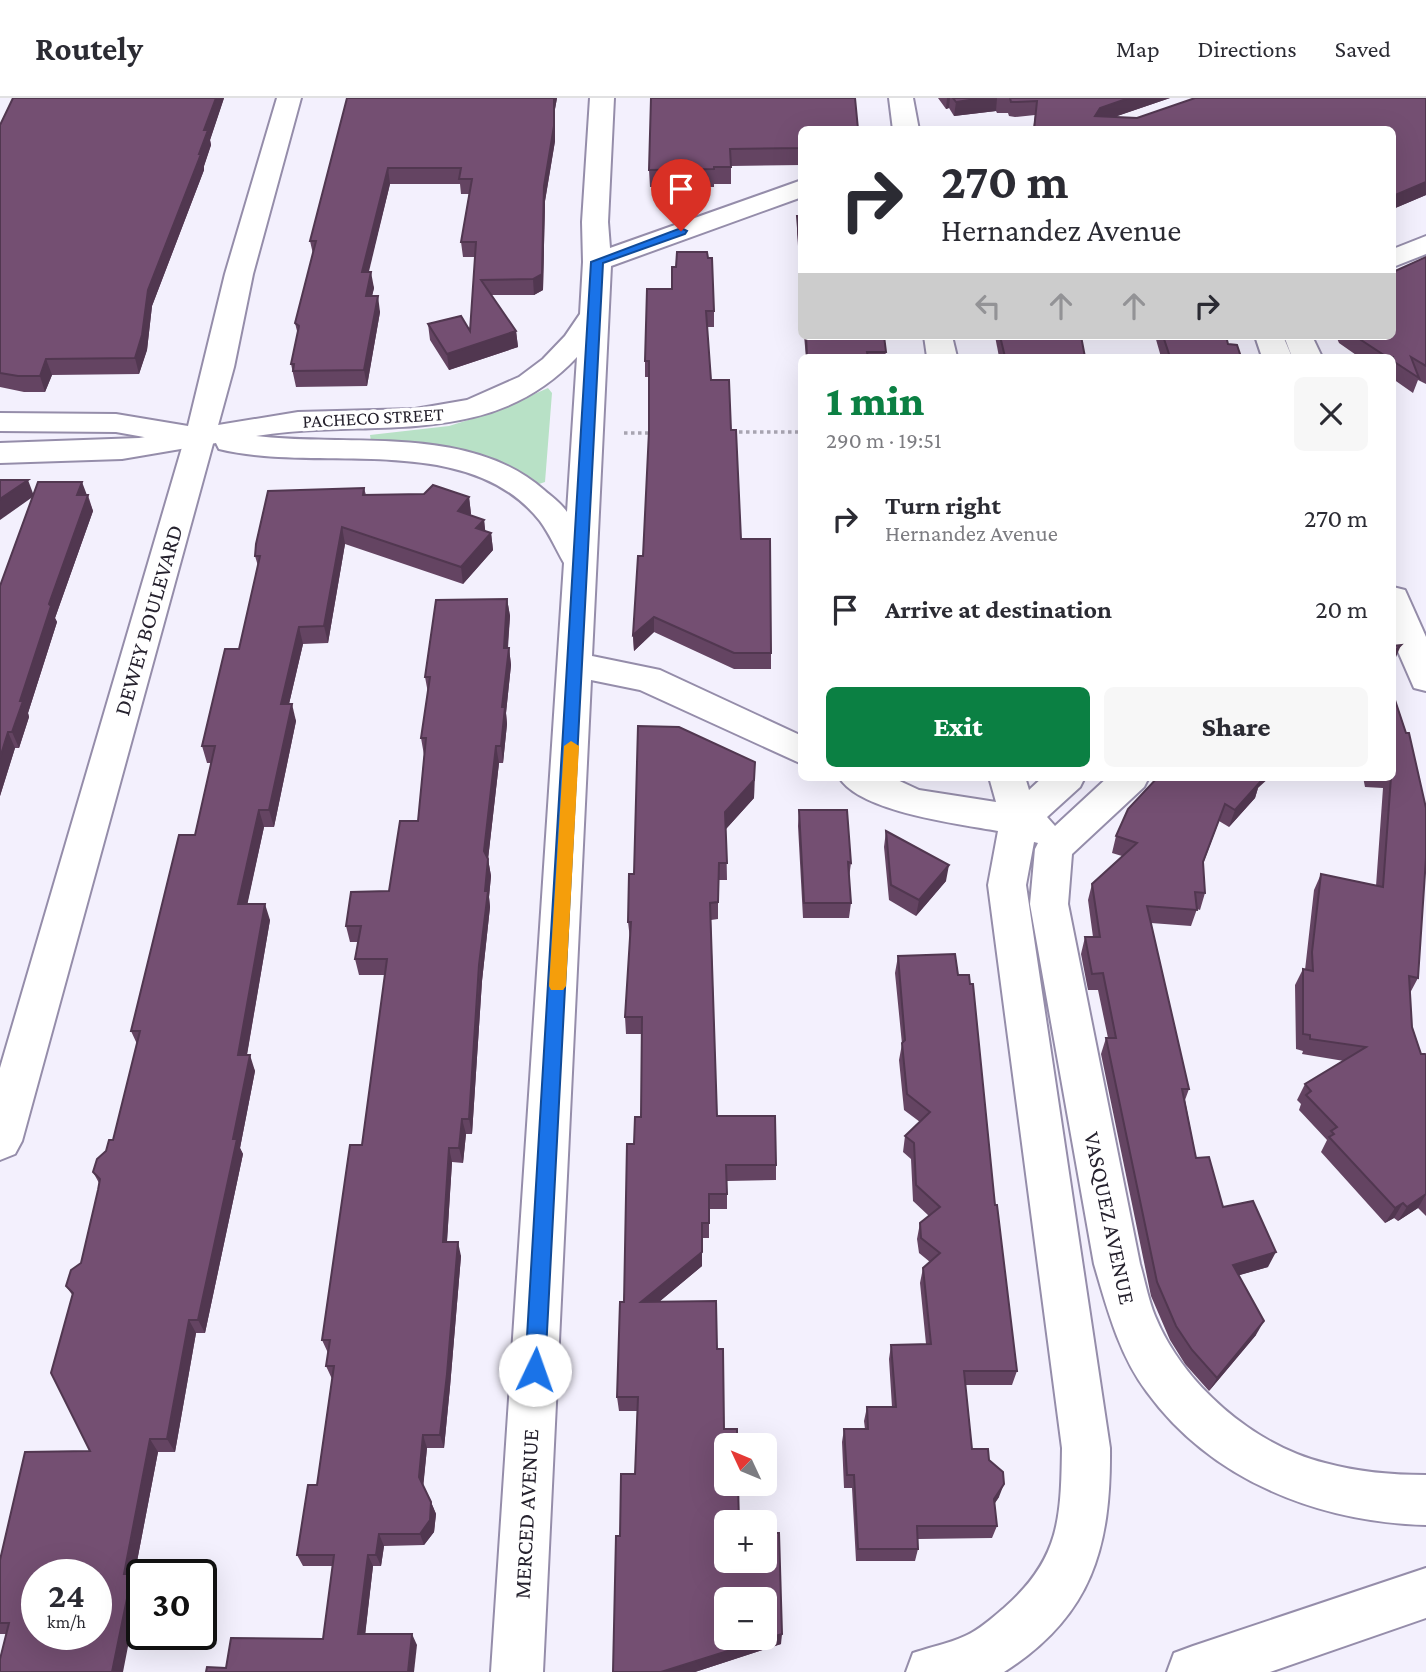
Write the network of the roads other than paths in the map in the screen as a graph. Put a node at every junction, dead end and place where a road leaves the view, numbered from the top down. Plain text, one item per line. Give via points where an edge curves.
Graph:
1 (289, 98) edge
2 (602, 98) edge
3 (901, 98) edge
4 (905, 126) edge
5 (798, 189) edge
6 (1426, 220) edge
7 (1396, 233) edge
8 (1426, 244) edge
9 (1396, 258) edge
10 (597, 262) junction
11 (594, 314) junction
12 (0, 422) edge
13 (200, 437) junction
14 (0, 453) edge
15 (580, 563) junction
16 (1396, 605) edge
17 (575, 665) junction
18 (1426, 679) edge
19 (798, 749) edge
20 (866, 781) edge
21 (1008, 781) edge
22 (1063, 781) edge
23 (1127, 781) edge
24 (1019, 820) junction
25 (1062, 840) junction
26 (0, 1141) edge
27 (1426, 1500) edge
28 (1426, 1593) edge
29 (517, 1672) edge
30 (932, 1672) edge
31 (1193, 1672) edge

1 - 13 street, DEWEY BOULEVARD via 239,274
2 - 10 street, MERCED AVENUE
3 - 4 street
5 - 10 street
6 - 7 street
8 - 9 street
10 - 11 street, MERCED AVENUE
11 - 13 street, PACHECO STREET via 564,358 541,378 471,409 428,418 289,421
11 - 15 street, MERCED AVENUE
12 - 13 street, PACHECO STREET via 116,423
13 - 14 street, PACHECO STREET via 107,451
13 - 15 street, PACHECO STREET via 284,450 392,450 464,459 498,472 550,510 569,535
13 - 26 street, DEWEY BOULEVARD
15 - 17 street, MERCED AVENUE
16 - 18 street
17 - 19 street via 648,679
17 - 29 street, MERCED AVENUE
20 - 24 street via 913,803
21 - 24 street
22 - 24 street
23 - 25 street
24 - 25 street
24 - 30 street via 1007,885 1086,1448 1087,1497 1078,1546 1057,1588 1026,1624 982,1655
25 - 27 street, VASQUEZ AVENUE via 1054,849 1049,904 1116,1264 1134,1322 1162,1375 1205,1424 1254,1458 1322,1487 1385,1499
28 - 31 street

